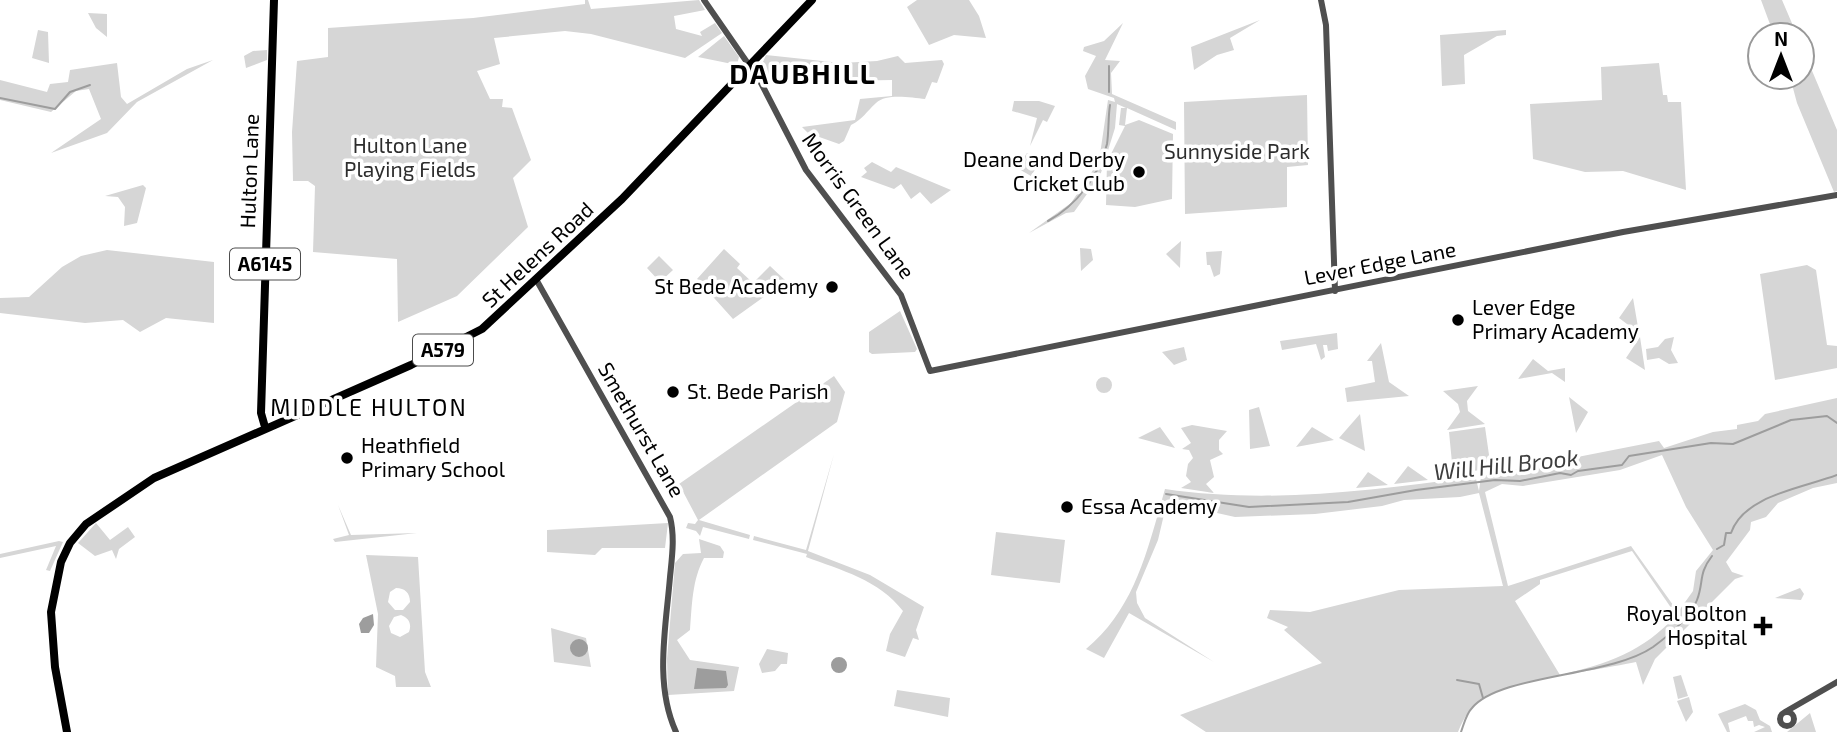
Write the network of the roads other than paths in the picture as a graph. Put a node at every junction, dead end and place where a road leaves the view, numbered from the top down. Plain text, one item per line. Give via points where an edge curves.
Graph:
1 (274, 0) edge
2 (704, 0) edge
3 (812, 0) edge
4 (1321, 0) edge
5 (749, 65) junction
6 (1837, 195) edge
7 (537, 281) junction
8 (1335, 290) junction
9 (930, 371) joint
10 (265, 427) junction
11 (1837, 682) edge
12 (1806, 700) junction
13 (1785, 712) junction
14 (1794, 716) junction
15 (1783, 727) edge
16 (67, 732) edge
17 (677, 732) edge
18 (1776, 732) edge

1 - 10 main road, Hulton Lane / A6145 via 261,413
2 - 5 street, Morris Green Lane
3 - 5 main road, St Helens Road / A579
4 - 8 street via 1326,24
5 - 7 main road, St Helens Road / A579
5 - 9 street, Morris Green Lane via 806,170 901,295
6 - 8 street, Lever Edge Lane
7 - 10 main road, St Helens Road / A579 via 471,336
7 - 17 street, Smethurst Lane via 670,517 673,540 664,674 666,703
8 - 9 street, Lever Edge Lane
10 - 16 main road, St Helens Road / A579 via 146,482 95,516 70,543 57,572 51,612
11 - 12 street
12 - 13 street
12 - 14 street
13 - 14 street
13 - 15 street
14 - 15 street via 1793,723
15 - 18 street

